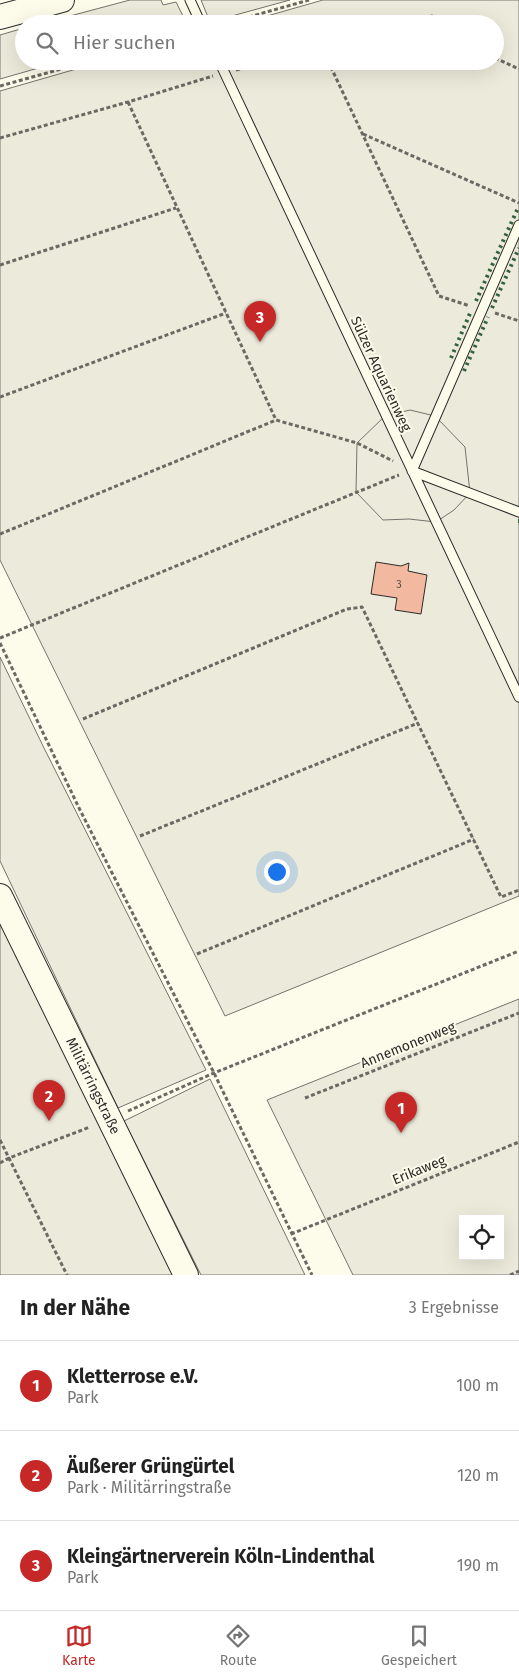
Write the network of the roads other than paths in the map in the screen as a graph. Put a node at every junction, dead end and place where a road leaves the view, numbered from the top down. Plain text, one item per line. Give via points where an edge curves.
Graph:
1 (62, 0) edge
2 (190, 0) edge
3 (197, 15) edge
4 (0, 17) edge
5 (223, 70) edge
6 (519, 226) edge
7 (412, 471) junction
8 (519, 512) edge
9 (519, 697) edge
10 (0, 896) edge
11 (186, 1275) edge

1 - 4 main road
2 - 3 lane
5 - 7 lane, Sülzer Aquarienweg
6 - 7 lane
7 - 8 lane
7 - 9 lane, Sülzer Aquarienweg
10 - 11 main road, Militärringstraße

